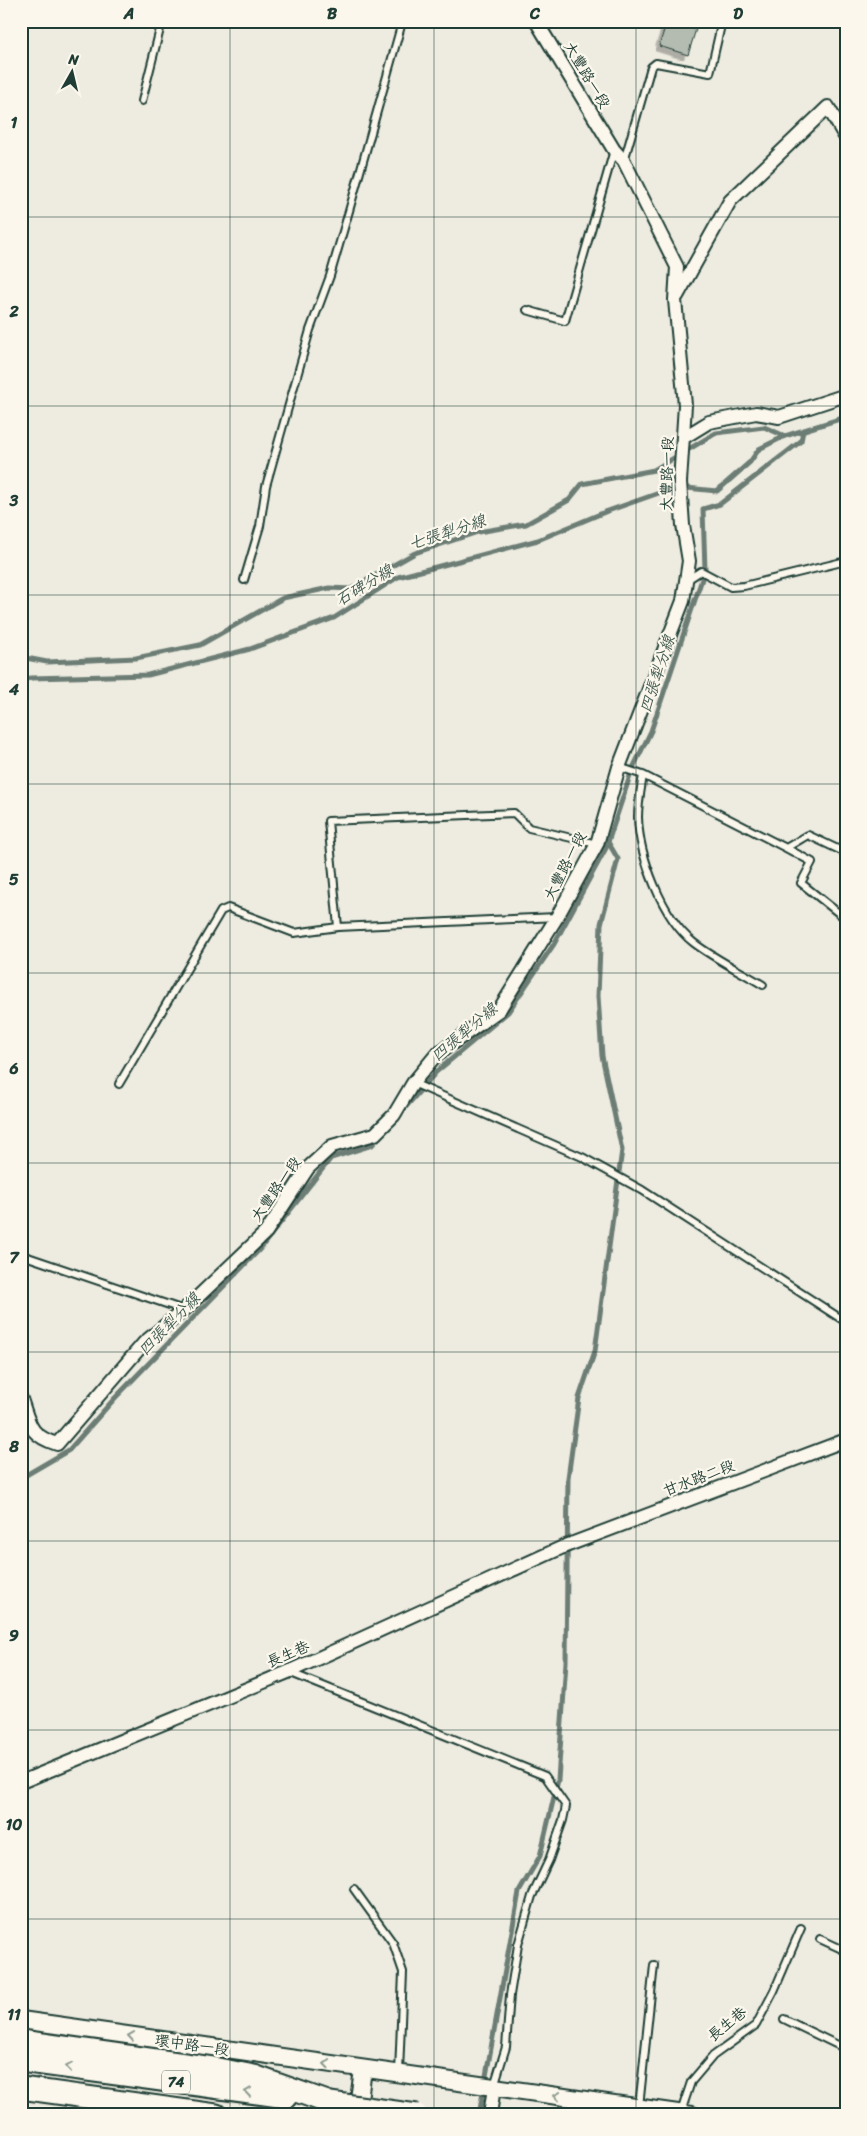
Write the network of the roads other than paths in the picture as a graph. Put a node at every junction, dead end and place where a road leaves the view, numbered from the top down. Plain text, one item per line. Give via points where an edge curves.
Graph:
1 (162, 21) edge
2 (404, 21) edge
3 (722, 21) edge
4 (537, 22) edge
5 (142, 102) dead end
6 (846, 138) edge
7 (614, 150) junction
8 (624, 161) junction
9 (675, 300) junction
10 (527, 310) dead end
11 (846, 395) edge
12 (683, 438) junction
13 (846, 561) edge
14 (244, 580) dead end
15 (688, 580) junction
16 (619, 768) junction
17 (643, 775) junction
18 (597, 844) junction
19 (786, 848) junction
20 (846, 853) edge
21 (557, 917) junction
22 (846, 919) edge
23 (338, 927) junction
24 (762, 985) dead end
25 (413, 1083) junction
26 (119, 1084) dead end
27 (22, 1255) edge
28 (184, 1310) junction
29 (846, 1322) edge
30 (21, 1399) edge
31 (846, 1440) edge
32 (564, 1547) joint
33 (288, 1672) junction
34 (21, 1782) edge
35 (354, 1888) dead end
36 (801, 1928) dead end
37 (820, 1939) dead end
38 (846, 1951) edge
39 (654, 1965) dead end
40 (784, 2019) dead end
41 (21, 2020) edge
42 (21, 2042) edge
43 (846, 2049) edge
44 (21, 2060) edge
45 (363, 2069) junction
46 (399, 2073) junction
47 (494, 2087) junction
48 (21, 2088) edge
49 (330, 2103) junction
50 (639, 2108) junction
51 (687, 2114) edge
52 (216, 2115) edge
53 (357, 2115) edge
54 (417, 2115) edge
55 (490, 2115) edge

1 - 5 lane
2 - 14 lane via 380,94 330,276 310,330 266,486 260,526
3 - 8 lane via 710,74 656,63 651,66
4 - 7 street, 大豐路一段
6 - 9 street via 828,107 730,201
7 - 8 street, 大豐路一段
7 - 10 lane via 565,321
8 - 9 street, 大豐路一段 via 677,267
9 - 12 street, 大豐路一段 via 685,405
11 - 12 street via 779,417 756,413 709,422
12 - 15 street, 大豐路一段 via 680,482 689,561
13 - 15 lane via 744,586 731,587 701,571
15 - 16 street, 大豐路一段 via 683,601
16 - 17 lane
16 - 18 street, 大豐路一段
17 - 19 lane
17 - 24 lane via 638,816 642,851 673,920 694,942
18 - 21 street, 大豐路一段
18 - 23 lane via 528,828 514,813 328,821
19 - 20 lane via 808,835
19 - 22 lane via 812,862 801,883
21 - 23 lane
21 - 25 street, 大豐路一段 via 499,1010 436,1055
23 - 26 lane via 294,933 228,908 221,910
25 - 28 street, 大豐路一段 via 394,1115 375,1134 332,1146 308,1168 266,1232
25 - 29 lane via 599,1166 642,1190
27 - 28 lane
28 - 30 street, 大豐路一段 via 144,1343 57,1444 43,1440 32,1430
31 - 32 street, 甘水路二段
32 - 33 street, 長生巷
33 - 34 street, 長生巷
33 - 47 lane via 545,1776 566,1806 549,1860 532,1896 518,1945 506,2047
35 - 46 lane via 393,1942 403,1972
36 - 51 lane, 長生巷 via 756,2025 713,2056 691,2082
37 - 38 lane
39 - 50 lane
40 - 43 lane
45 -> 41 street, 環中路一段
42 - 49 highway, 74 via 254,2076
49 -> 44 highway, 74
45 - 46 street, 環中路一段
45 - 53 street
46 - 47 street, 環中路一段
50 -> 47 street, 環中路一段
47 - 55 street
48 - 52 highway, 74
49 - 54 highway, 74, bridge
50 - 51 street, 環中路一段

